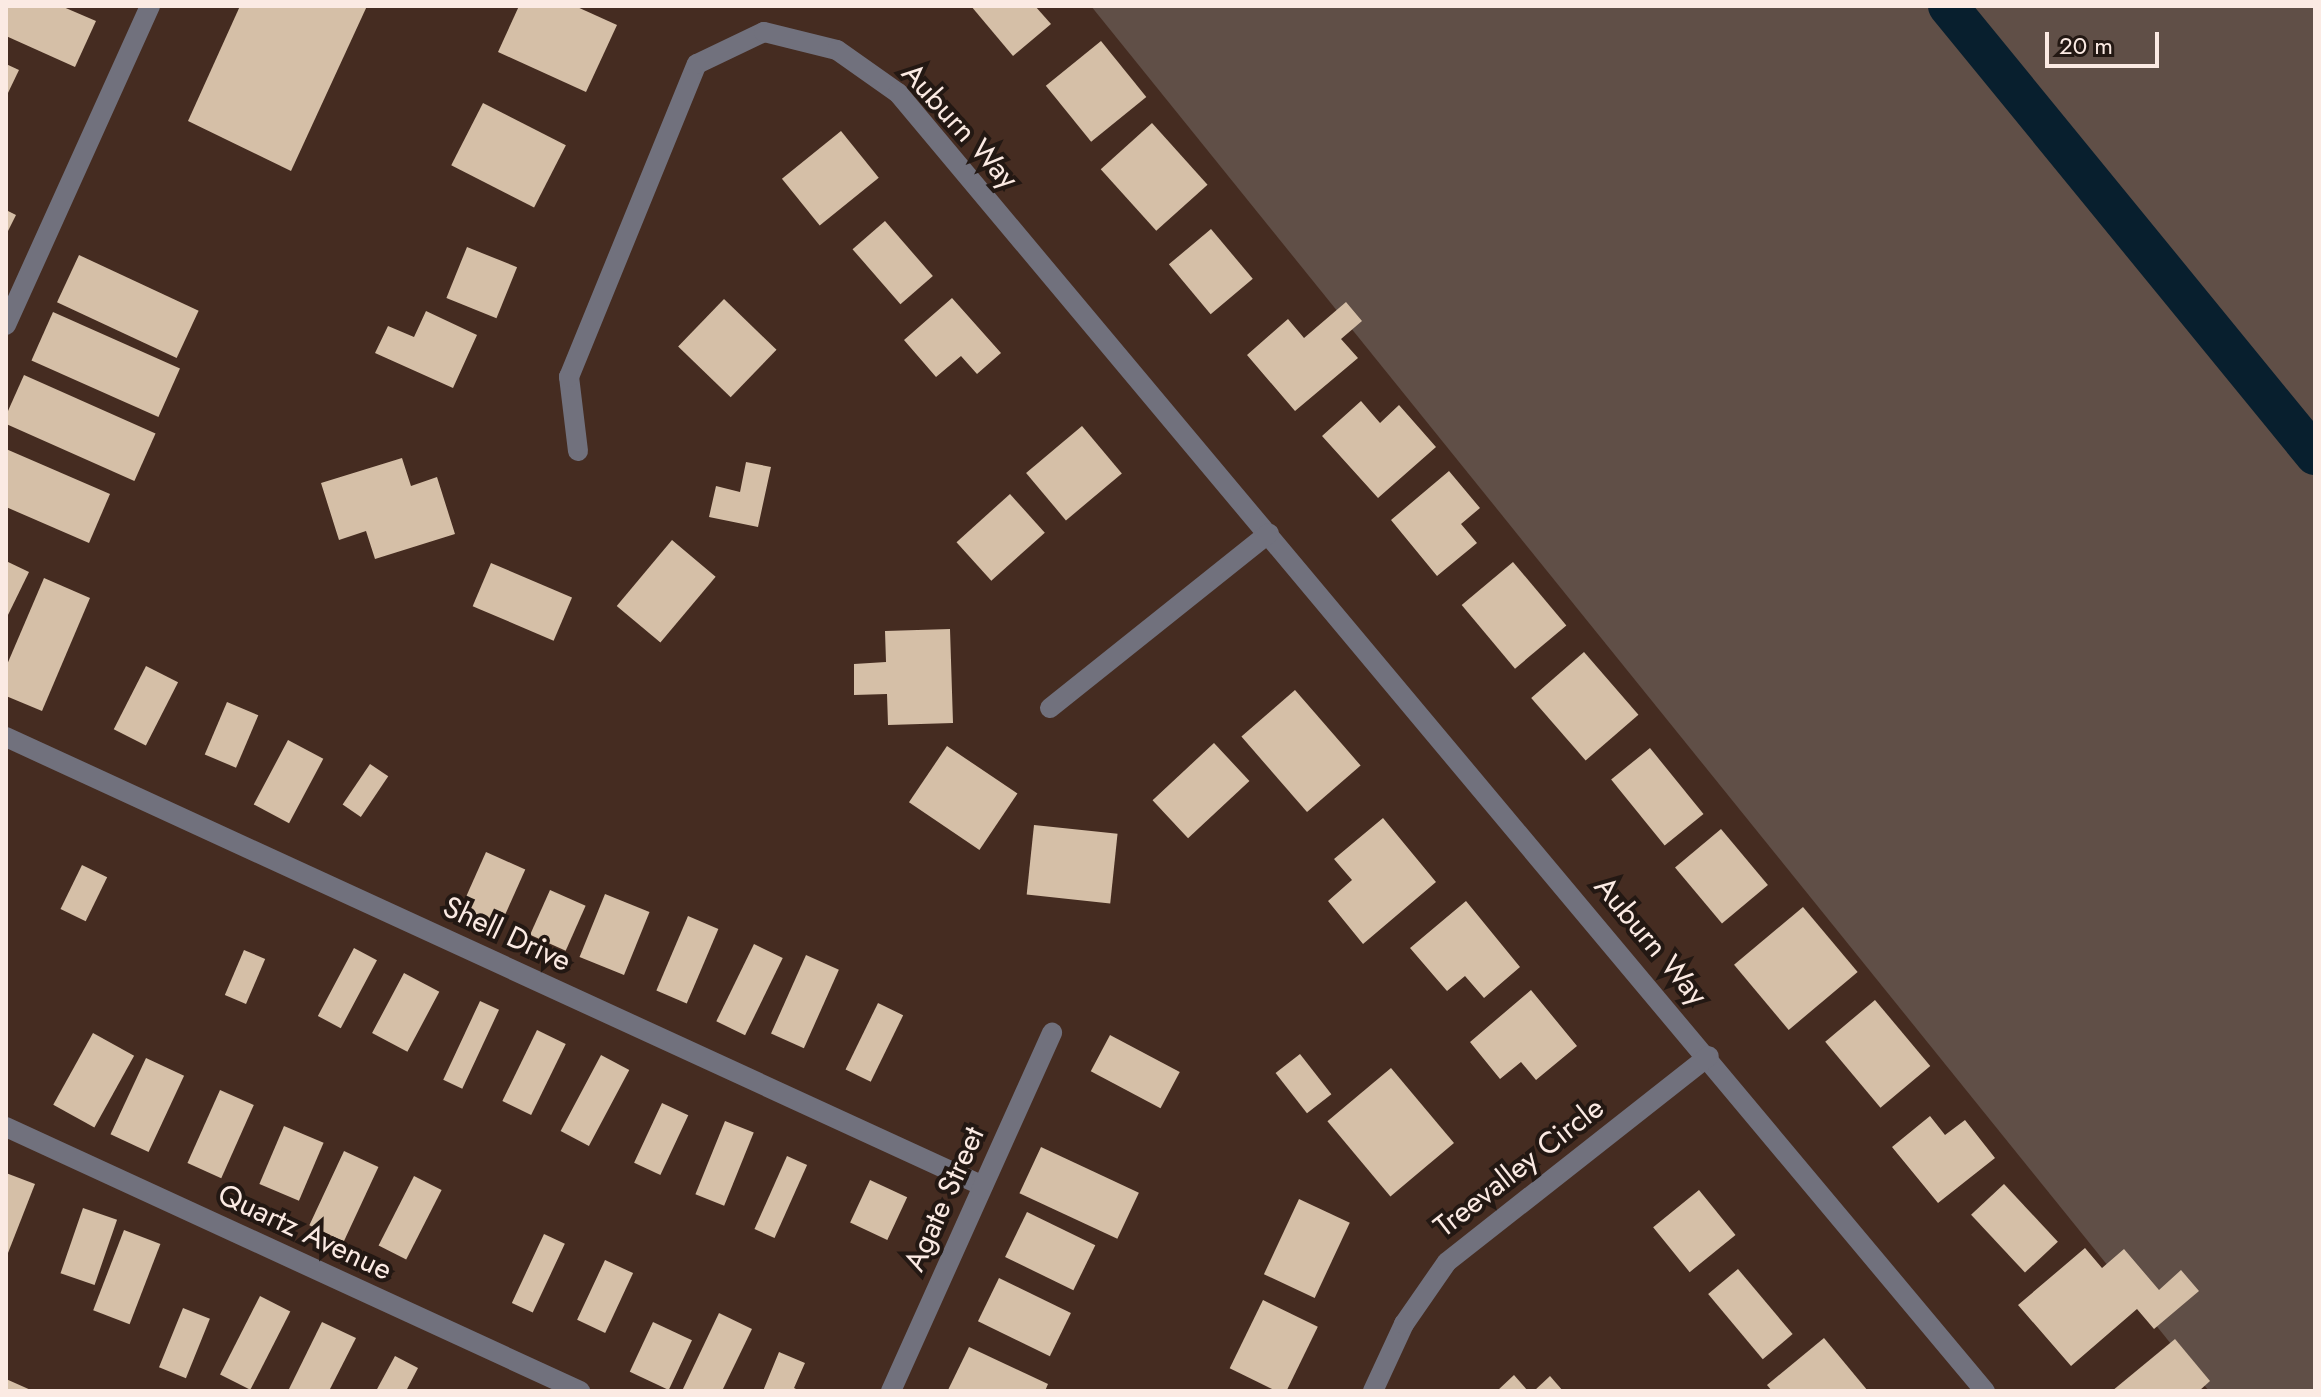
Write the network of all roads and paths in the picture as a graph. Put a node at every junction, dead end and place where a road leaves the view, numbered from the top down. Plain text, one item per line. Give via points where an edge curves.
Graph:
1 (150, 6) edge
2 (6, 325) edge
3 (578, 451) dead end
4 (1269, 533) junction
5 (1050, 708) dead end
6 (6, 737) edge
7 (1052, 1033) dead end
8 (1709, 1056) junction
9 (6, 1127) edge
10 (983, 1186) junction
11 (580, 1391) edge
12 (891, 1391) edge
13 (1373, 1391) edge
14 (1985, 1391) edge

1 - 2 street
3 - 4 street, Auburn Way via 569,377 697,64 764,32 837,50 898,93
4 - 5 street
4 - 8 street, Auburn Way
6 - 10 street, Shell Drive
7 - 10 street, Agate Street
8 - 13 street, Treevalley Circle via 1447,1262 1404,1324
8 - 14 street, Auburn Way
9 - 11 street, Quartz Avenue
10 - 12 street, Agate Street

